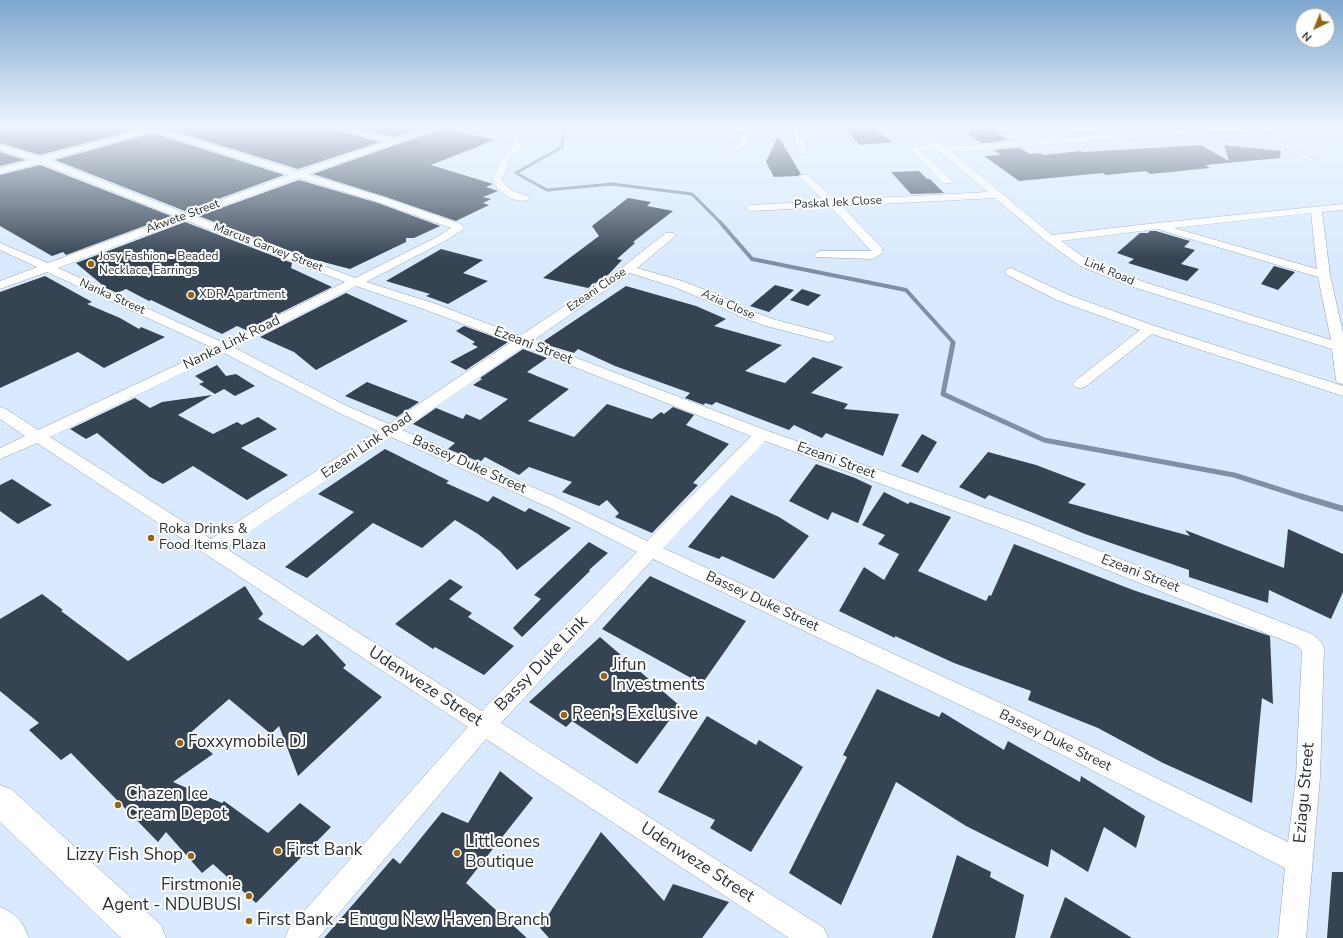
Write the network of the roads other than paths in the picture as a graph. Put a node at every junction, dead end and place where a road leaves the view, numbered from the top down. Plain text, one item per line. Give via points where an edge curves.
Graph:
1 (71, 172) edge
2 (287, 172) edge
3 (306, 172) edge
4 (502, 172) edge
5 (938, 172) edge
6 (970, 172) edge
7 (297, 175) junction
8 (804, 177) dead end
9 (947, 181) dead end
10 (998, 195) junction
11 (524, 198) dead end
12 (834, 204) junction
13 (1343, 207) edge
14 (750, 208) dead end
15 (1316, 209) junction
16 (186, 216) junction
17 (1157, 226) junction
18 (670, 235) dead end
19 (1050, 239) junction
20 (0, 246) edge
21 (820, 254) dead end
22 (47, 268) junction
23 (628, 269) junction
24 (1011, 272) dead end
25 (1324, 275) junction
26 (355, 282) junction
27 (0, 285) edge
28 (1150, 329) junction
29 (828, 338) dead end
30 (521, 342) junction
31 (224, 348) junction
32 (1341, 348) edge
33 (1343, 380) edge
34 (1080, 384) dead end
35 (1343, 391) edge
36 (0, 412) edge
37 (391, 430) junction
38 (762, 434) junction
39 (36, 436) junction
40 (0, 454) edge
41 (211, 548) junction
42 (650, 550) junction
43 (1313, 648) joint
44 (484, 725) junction
45 (0, 800) edge
46 (1298, 861) junction
47 (0, 925) edge
48 (11, 938) edge
49 (148, 938) edge
50 (299, 938) edge
51 (814, 938) edge
52 (1292, 938) edge

1 - 16 street, Marcus Garvey Street
2 - 7 street
3 - 7 street, Akwete Street
4 - 11 street via 497,178 501,187
5 - 9 street
6 - 10 street, Link Road
7 - 16 street, Akwete Street
7 - 26 street, Nanka Link Road via 457,226 457,230 452,233
8 - 12 street
10 - 12 street, Paskal Jek Close
10 - 19 street, Link Road
12 - 14 street, Paskal Jek Close
12 - 21 street via 877,249 877,252
13 - 15 street
15 - 17 street
15 - 25 street
16 - 22 street, Akwete Street
16 - 26 street, Marcus Garvey Street
17 - 19 street
17 - 25 street
18 - 23 street, Ezeani Close
19 - 32 street, Link Road via 1084,263 1125,280
20 - 22 street, Nanka Street
22 - 27 street, Akwete Street
22 - 31 street, Nanka Street
23 - 29 street, Azia Close via 678,284 771,323
23 - 30 street, Ezeani Close
24 - 28 street via 1064,298
25 - 32 street
26 - 30 street, Ezeani Street
26 - 31 street, Nanka Link Road
28 - 34 street
28 - 35 street
30 - 37 street, Ezeani Link Road
30 - 38 street, Ezeani Street
31 - 37 street, Bassey Duke Street via 344,410
31 - 39 street, Nanka Link Road
32 - 33 street
36 - 39 street, Udenweze Street
37 - 41 street, Ezeani Link Road
37 - 42 street, Bassey Duke Street via 556,504
38 - 42 street, Bassy Duke Link
38 - 43 street, Ezeani Street via 1039,535 1295,635
39 - 40 street, Nanka Link Road
39 - 41 street, Udenweze Street
41 - 44 street, Udenweze Street
42 - 44 street, Bassy Duke Link
42 - 46 street, Bassey Duke Street via 1023,724
43 - 46 street, Eziagu Street via 1308,778
44 - 50 street, Bassy Duke Link
44 - 51 street, Udenweze Street
45 - 49 main road
46 - 52 street, Eziagu Street
47 - 48 main road

